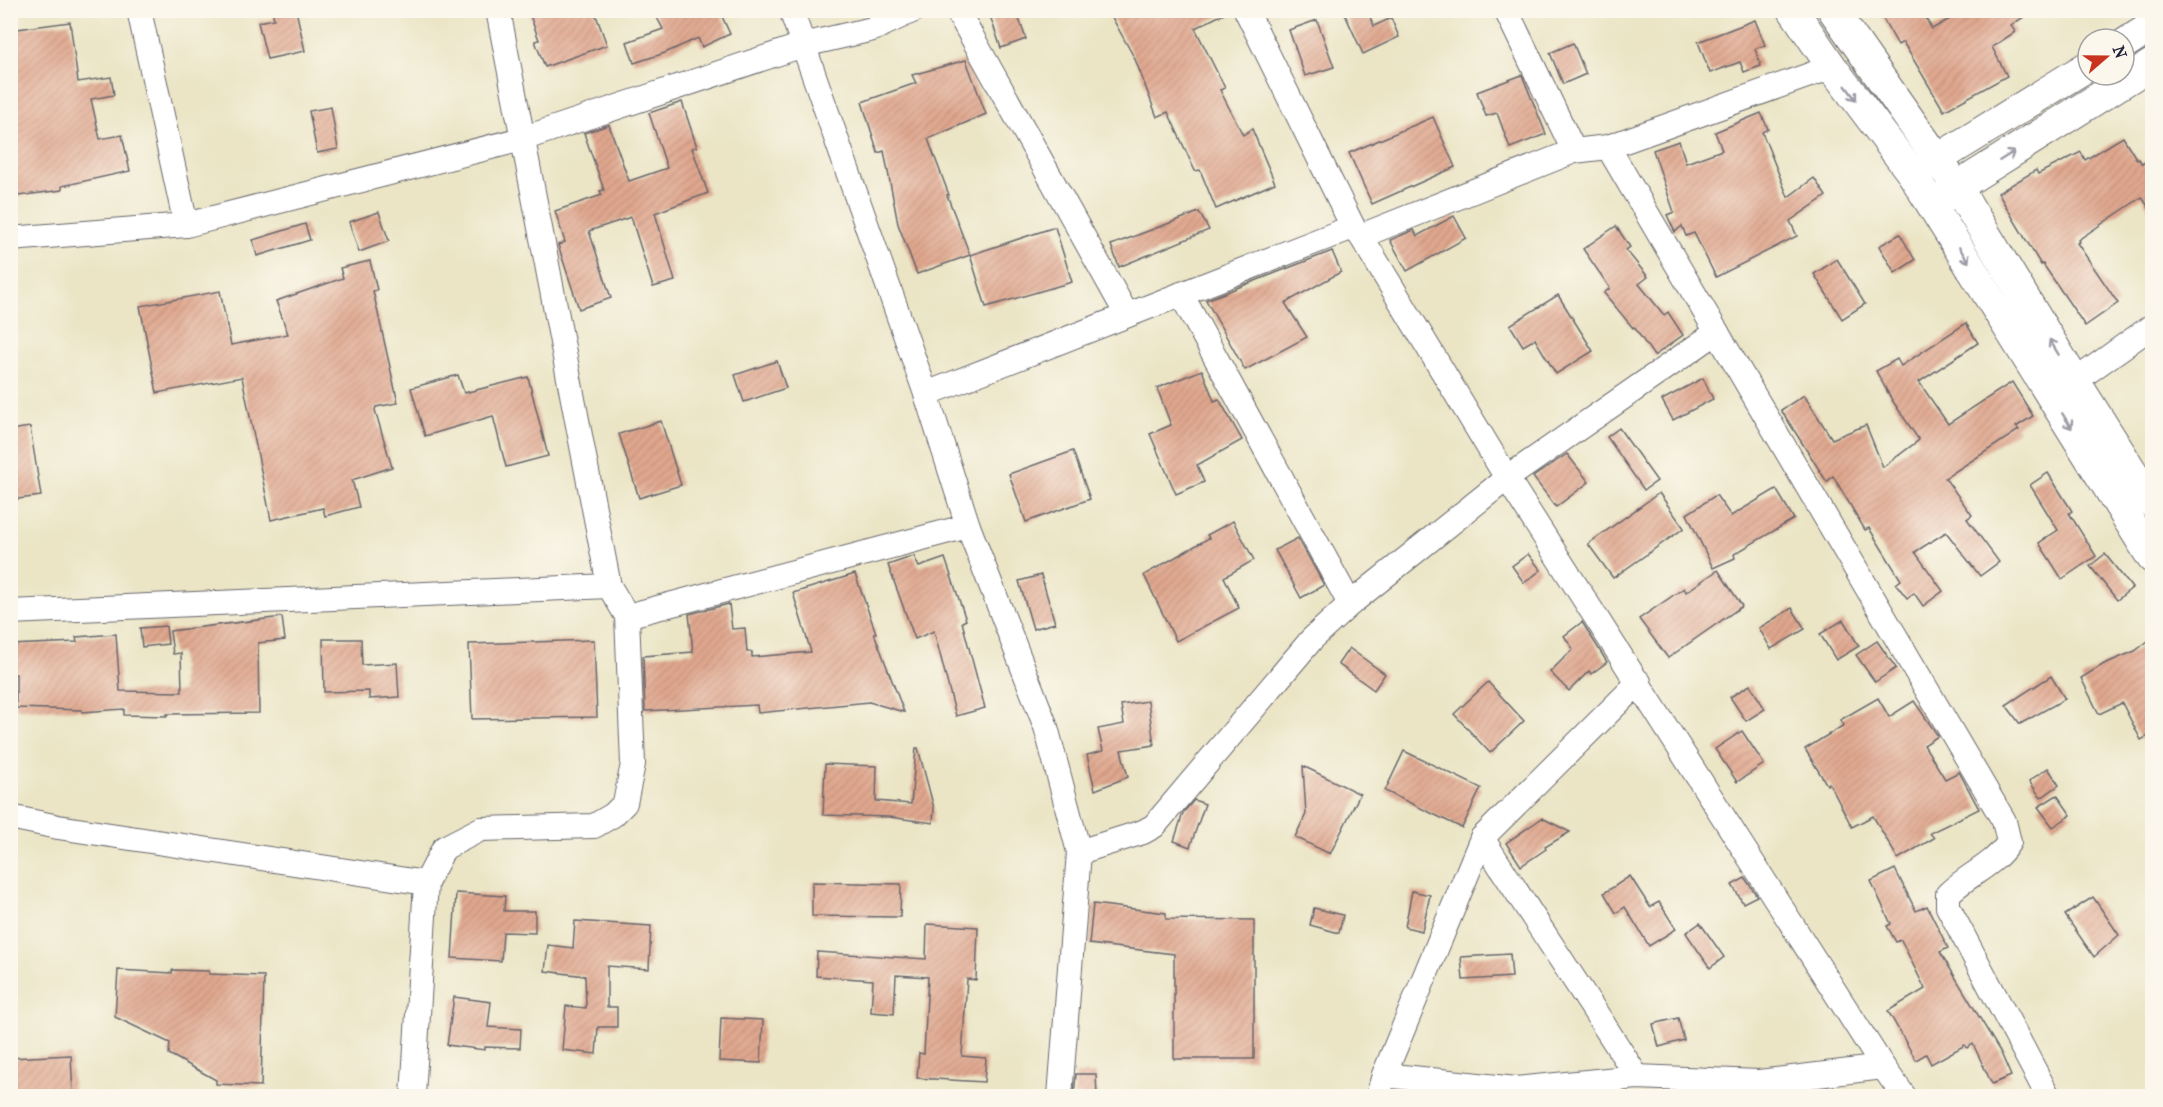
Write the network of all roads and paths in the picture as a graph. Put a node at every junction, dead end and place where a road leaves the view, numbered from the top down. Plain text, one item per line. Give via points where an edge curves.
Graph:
1 (139, 10) edge
2 (498, 10) edge
3 (791, 10) edge
4 (914, 10) edge
5 (957, 10) edge
6 (1246, 10) edge
7 (1506, 10) edge
8 (1793, 10) edge
9 (1833, 10) edge
10 (869, 20) edge
11 (2152, 26) edge
12 (2136, 36) edge
13 (804, 45) junction
14 (2152, 64) edge
15 (1832, 67) junction
16 (2076, 73) edge
17 (522, 139) junction
18 (1608, 147) junction
19 (1574, 151) junction
20 (1938, 158) junction
21 (1913, 175) junction
22 (1958, 187) junction
23 (1933, 206) junction
24 (186, 225) junction
25 (1357, 231) junction
26 (10, 238) edge
27 (1181, 294) junction
28 (1127, 315) junction
29 (2152, 326) edge
30 (1717, 333) junction
31 (2074, 381) junction
32 (926, 394) junction
33 (1507, 478) junction
34 (2152, 503) edge
35 (968, 526) junction
36 (2152, 558) edge
37 (609, 586) junction
38 (1350, 604) junction
39 (10, 612) edge
40 (627, 616) junction
41 (1639, 682) junction
42 (10, 817) edge
43 (1482, 838) junction
44 (1078, 852) junction
45 (426, 883) junction
46 (1883, 1067) junction
47 (1637, 1077) junction
48 (1381, 1086) edge
49 (413, 1096) edge
50 (1060, 1096) edge
51 (1904, 1096) edge
52 (2048, 1096) edge

1 - 24 street
2 - 17 street
3 - 13 street
4 - 10 street
5 - 28 street
6 - 25 street
7 - 19 street
8 - 15 street
9 - 20 street
10 - 13 street
11 - 12 street
13 - 17 street
13 - 32 street
22 -> 14 street
15 - 18 street
15 -> 21 street
16 - 20 street
17 - 24 street
17 - 37 street
18 - 19 street
18 - 30 street
19 - 25 street
20 - 21 street
20 - 22 street
21 - 23 street
22 - 23 street
31 -> 22 street
23 -> 36 street
24 - 26 street
25 - 27 street
25 - 33 street
27 - 28 street
27 - 38 street
28 - 32 street
29 - 31 street
30 - 33 street
30 - 52 street via 2004,821 2010,842 2001,856 1958,884 1948,894 1948,907
31 - 34 street
32 - 35 street
33 - 38 street
33 - 41 street
35 - 40 street
35 - 44 street via 1046,727
37 - 39 street
37 - 40 street
38 - 44 street via 1312,639 1154,826
40 - 45 street via 633,764 625,803 594,826 480,829 444,848
41 - 43 street
41 - 46 street
42 - 45 street
43 - 47 street
43 - 48 street
44 - 50 street
45 - 49 street
46 - 47 street via 1759,1082
46 - 51 street
47 - 48 street via 1516,1089

